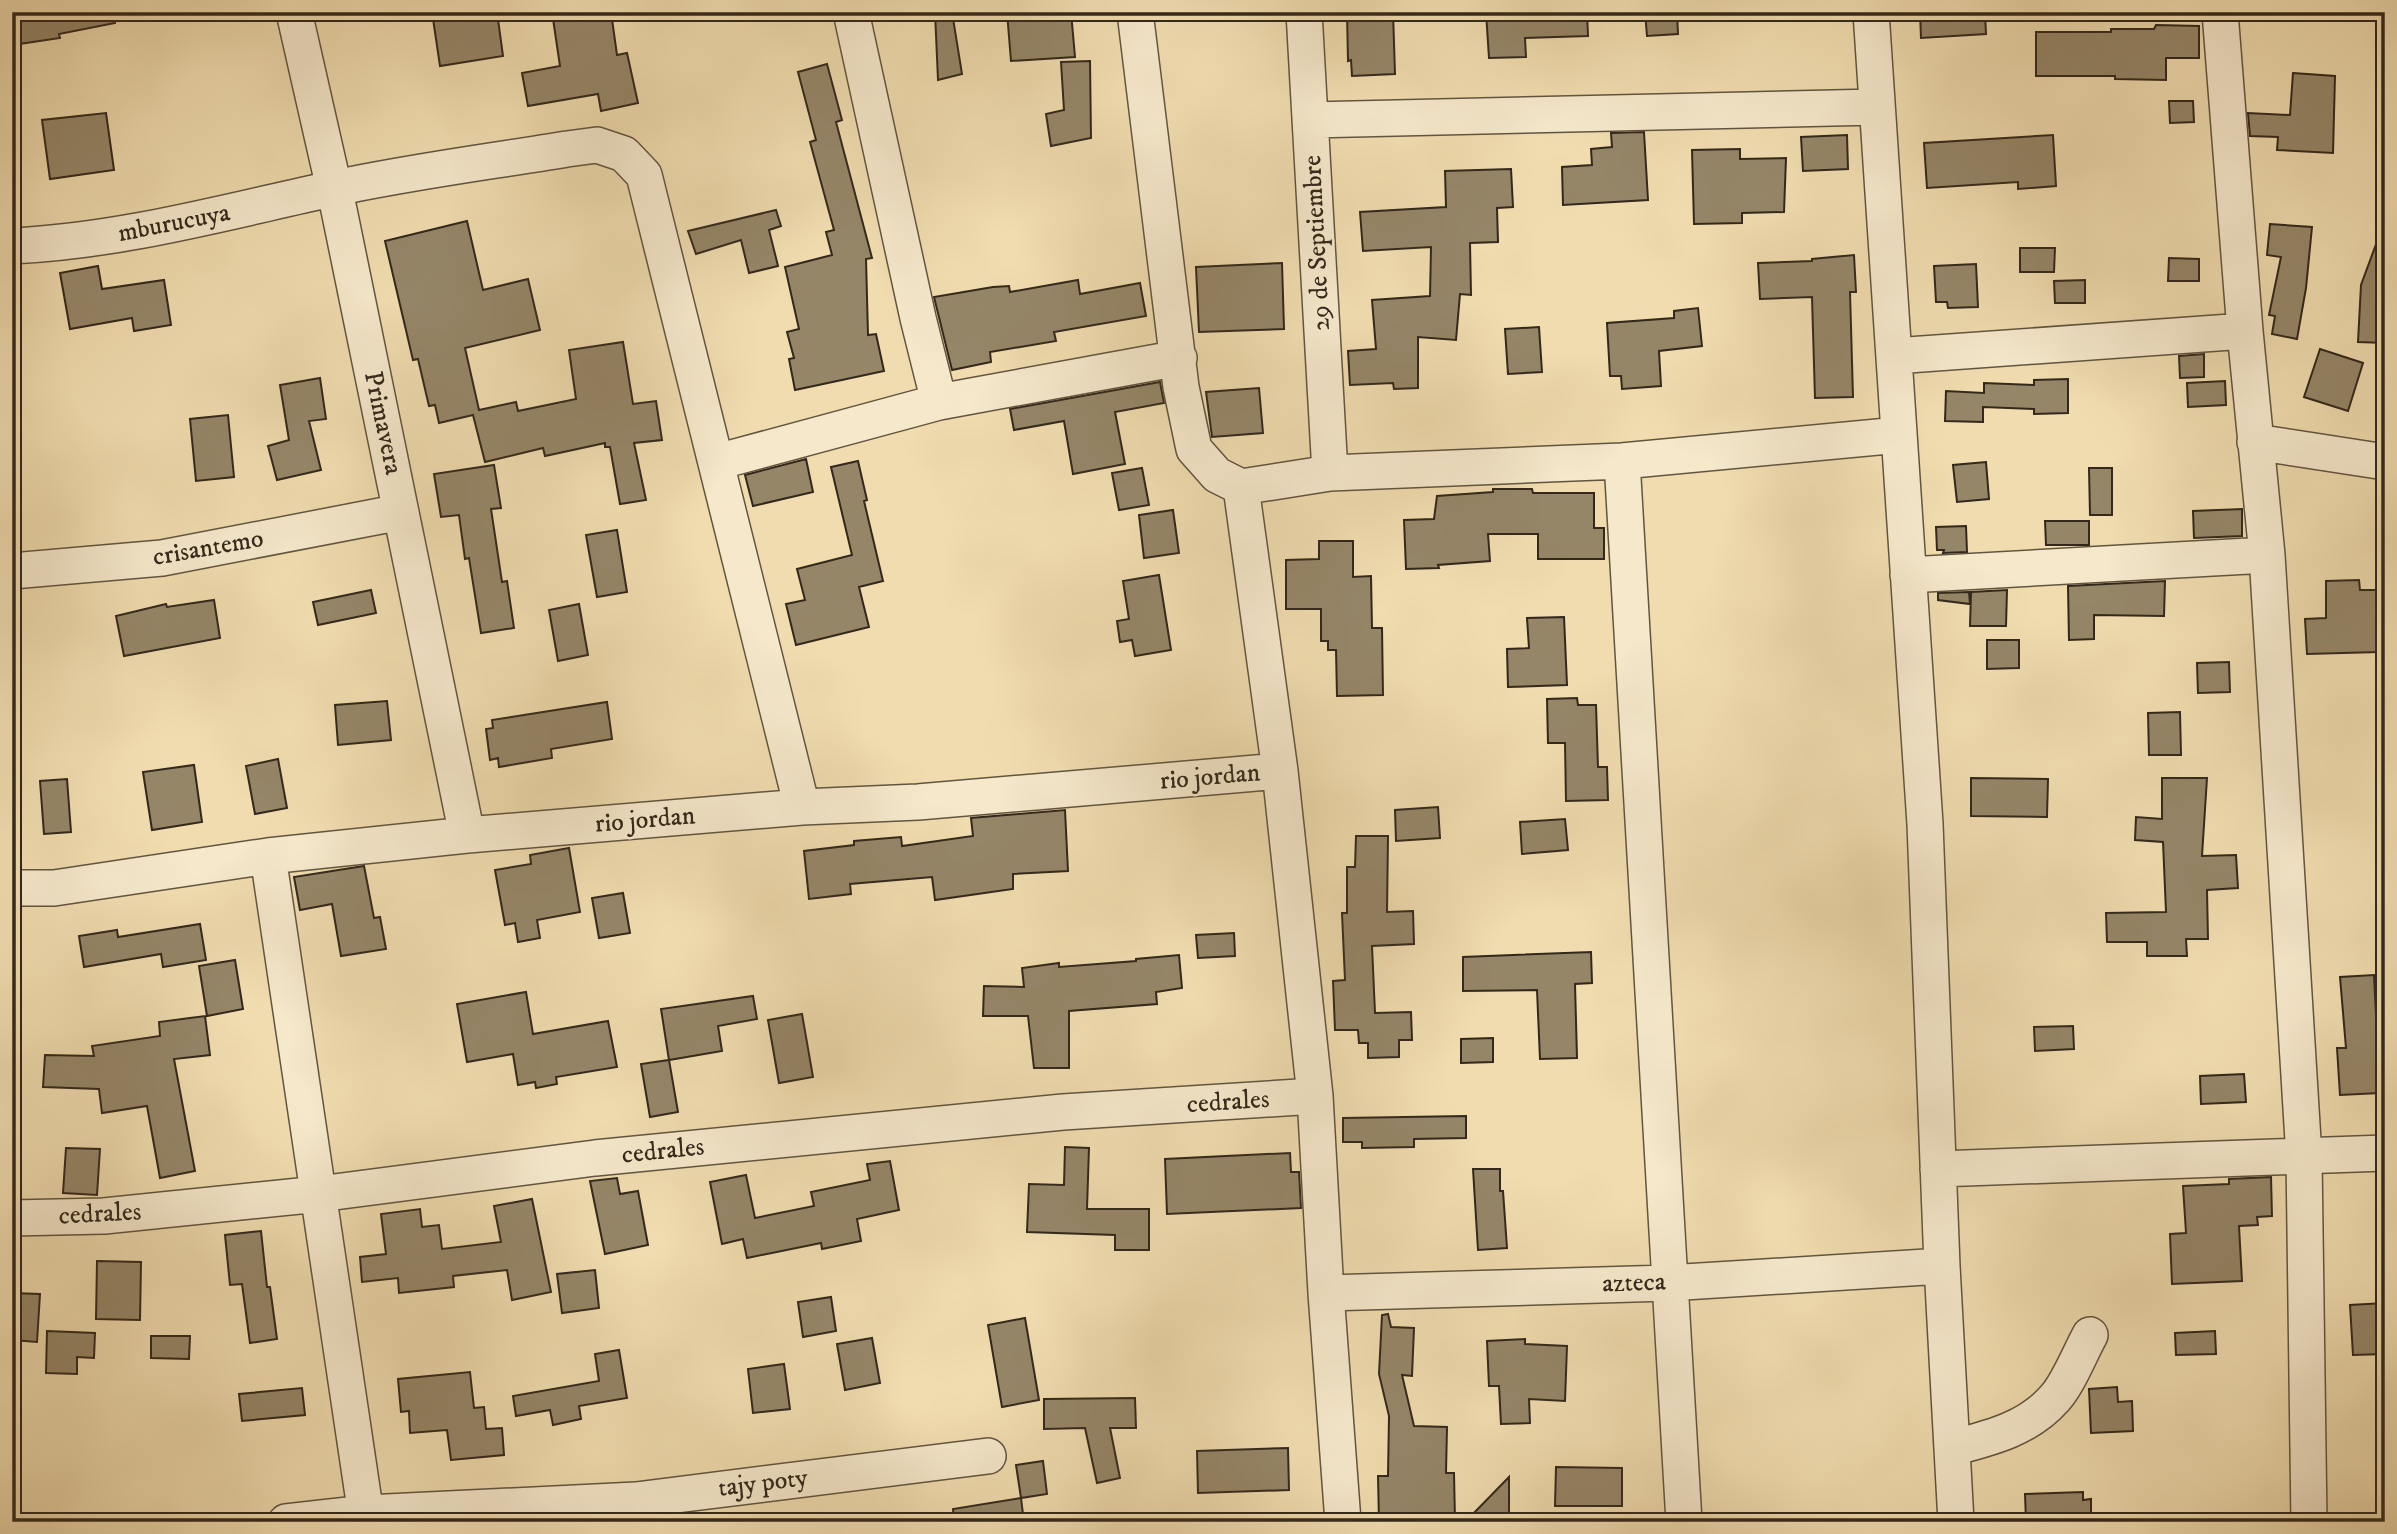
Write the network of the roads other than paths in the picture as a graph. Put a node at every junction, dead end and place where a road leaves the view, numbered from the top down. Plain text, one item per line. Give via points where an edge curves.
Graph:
1 (294, 12) edge
2 (851, 12) edge
3 (1135, 12) edge
4 (1304, 12) edge
5 (1871, 12) edge
6 (2220, 12) edge
7 (1877, 107) junction
8 (1310, 120) junction
9 (334, 188) junction
10 (12, 246) edge
11 (2245, 331) junction
12 (1894, 356) junction
13 (1179, 358) junction
14 (939, 402) junction
15 (1899, 435) junction
16 (2255, 442) junction
17 (1622, 461) junction
18 (717, 462) junction
19 (2385, 462) edge
20 (1330, 473) junction
21 (1241, 487) junction
22 (401, 512) junction
23 (2267, 555) junction
24 (12, 571) edge
25 (1908, 575) junction
26 (1280, 771) junction
27 (802, 807) junction
28 (467, 835) junction
29 (268, 856) junction
30 (12, 888) edge
31 (1315, 1096) junction
32 (2385, 1153) edge
33 (2304, 1157) junction
34 (1938, 1169) junction
35 (319, 1194) junction
36 (12, 1217) edge
37 (1942, 1266) junction
38 (1668, 1283) junction
39 (1326, 1293) junction
40 (2090, 1335) dead end
41 (1952, 1448) junction
42 (988, 1456) dead end
43 (367, 1518) edge
44 (286, 1522) edge
45 (1343, 1522) edge
46 (1684, 1522) edge
47 (1956, 1522) edge
48 (2309, 1522) edge

1 - 9 street, Primavera
2 - 14 street
3 - 13 street
4 - 8 street, 29 de Septiembre
5 - 7 street
6 - 11 street
7 - 8 street
7 - 12 street
8 - 20 street, 29 de Septiembre
9 - 10 street, mburucuya via 187,222 58,244
9 - 18 street, mburucuya via 597,145 624,153 644,175
9 - 22 street, Primavera
11 - 12 street
11 - 16 street
12 - 15 street
13 - 14 street
13 - 21 street via 1195,449 1217,475
14 - 18 street
15 - 17 street
15 - 25 street
16 - 19 street
16 - 23 street
17 - 20 street
17 - 38 street
18 - 27 street, mburucuya
20 - 21 street
21 - 26 street
22 - 24 street, crisantemo via 162,558
22 - 28 street, Primavera
23 - 25 street
23 - 33 street
25 - 34 street via 1925,824
26 - 27 street, rio jordan via 918,802
26 - 31 street
27 - 28 street, rio jordan
28 - 29 street, rio jordan
29 - 30 street, rio jordan via 54,888
29 - 35 street
31 - 35 street, cedrales via 1021,1116 594,1158
31 - 39 street
32 - 33 street
33 - 34 street
33 - 48 street
34 - 37 street
35 - 36 street, cedrales via 104,1216
35 - 43 street
37 - 38 street, azteca
37 - 41 street
38 - 39 street, azteca
38 - 46 street
39 - 45 street
40 - 41 street via 2056,1398 2024,1424
41 - 47 street
42 - 43 street, tajy poty via 636,1500
43 - 44 street, tajy poty

